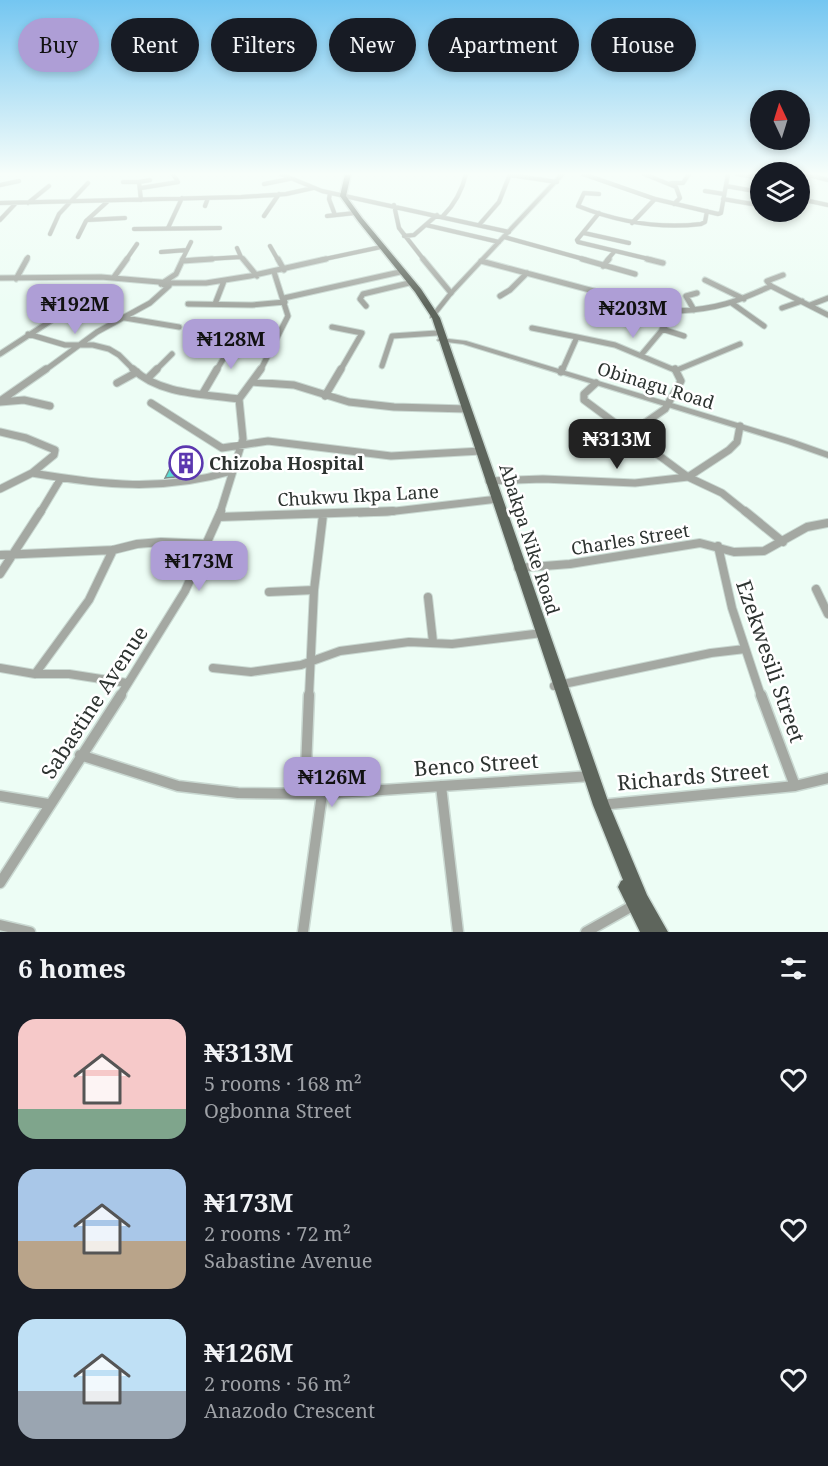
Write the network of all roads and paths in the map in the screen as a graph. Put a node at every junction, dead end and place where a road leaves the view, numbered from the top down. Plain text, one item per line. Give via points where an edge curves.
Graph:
1 (57, 217) edge
2 (90, 217) edge
3 (173, 217) edge
4 (357, 217) edge
5 (397, 217) edge
6 (434, 217) edge
7 (449, 217) edge
8 (487, 217) edge
9 (523, 217) edge
10 (595, 217) edge
11 (613, 217) edge
12 (637, 217) edge
13 (706, 217) edge
14 (125, 218) dead end
15 (87, 220) junction
16 (632, 223) junction
17 (426, 225) junction
18 (479, 225) junction
19 (168, 228) junction
20 (220, 228) dead end
21 (134, 229) dead end
22 (509, 232) junction
23 (584, 233) junction
24 (50, 234) dead end
25 (404, 236) junction
26 (78, 237) dead end
27 (504, 237) junction
28 (190, 242) dead end
29 (499, 242) junction
30 (629, 243) dead end
31 (137, 244) dead end
32 (270, 246) dead end
33 (380, 247) junction
34 (237, 248) dead end
35 (187, 250) junction
36 (161, 252) dead end
37 (614, 252) junction
38 (28, 257) dead end
39 (241, 257) junction
40 (182, 261) junction
41 (481, 261) junction
42 (663, 264) dead end
43 (603, 266) junction
44 (284, 270) junction
45 (274, 272) junction
46 (400, 272) junction
47 (526, 273) junction
48 (635, 274) dead end
49 (783, 274) dead end
50 (257, 276) junction
51 (114, 277) junction
52 (0, 278) edge
53 (16, 279) junction
54 (705, 280) dead end
55 (224, 281) junction
56 (410, 283) junction
57 (771, 286) junction
58 (163, 287) junction
59 (451, 293) junction
60 (697, 293) dead end
61 (605, 294) dead end
62 (500, 296) dead end
63 (828, 298) edge
64 (744, 299) junction
65 (284, 300) junction
66 (802, 301) junction
67 (188, 304) dead end
68 (215, 304) junction
69 (733, 304) junction
70 (75, 305) dead end
71 (810, 305) junction
72 (366, 306) dead end
73 (782, 308) dead end
74 (694, 310) junction
75 (828, 315) edge
76 (433, 316) junction
77 (124, 318) junction
78 (764, 326) dead end
79 (178, 327) dead end
80 (332, 327) dead end
81 (532, 328) dead end
82 (662, 329) junction
83 (28, 334) junction
84 (238, 334) dead end
85 (684, 336) dead end
86 (577, 337) junction
87 (440, 338) junction
88 (84, 343) junction
89 (740, 344) dead end
90 (0, 354) edge
91 (172, 354) dead end
92 (642, 354) junction
93 (382, 366) dead end
94 (677, 370) junction
95 (137, 372) junction
96 (561, 372) junction
97 (147, 379) junction
98 (252, 382) junction
99 (117, 383) dead end
100 (596, 383) junction
101 (203, 393) junction
102 (325, 396) junction
103 (238, 399) junction
104 (0, 402) edge
105 (151, 403) dead end
106 (50, 405) dead end
107 (668, 405) junction
108 (465, 410) junction
109 (740, 426) junction
110 (0, 432) edge
111 (629, 434) junction
112 (240, 447) junction
113 (479, 451) junction
114 (828, 455) edge
115 (232, 471) junction
116 (32, 473) junction
117 (688, 477) junction
118 (61, 478) junction
119 (489, 481) junction
120 (0, 489) edge
121 (496, 499) junction
122 (322, 515) junction
123 (219, 517) junction
124 (828, 523) edge
125 (783, 542) junction
126 (207, 544) junction
127 (718, 546) junction
128 (113, 550) junction
129 (0, 555) edge
130 (11, 555) junction
131 (518, 568) junction
132 (0, 574) edge
133 (816, 589) dead end
134 (314, 590) junction
135 (269, 592) dead end
136 (428, 597) dead end
137 (828, 614) edge
138 (539, 634) junction
139 (433, 642) junction
140 (745, 649) junction
141 (313, 660) junction
142 (0, 668) edge
143 (213, 668) dead end
144 (35, 674) junction
145 (127, 683) junction
146 (557, 686) junction
147 (80, 755) junction
148 (588, 776) junction
149 (828, 778) edge
150 (441, 786) junction
151 (795, 786) junction
152 (306, 794) junction
153 (322, 794) junction
154 (0, 796) edge
155 (48, 804) junction
156 (598, 805) junction
157 (0, 883) edge
158 (638, 903) junction
159 (0, 925) edge
160 (30, 932) edge
161 (303, 932) edge
162 (458, 932) edge
163 (586, 932) edge
164 (650, 932) edge
165 (659, 932) edge

1 - 24 street
2 - 15 street
3 - 19 street
4 - 33 main road, Abakpa Nike Road
5 - 25 street
6 - 17 street
7 - 18 street
8 - 18 street
9 - 22 street
10 - 23 street
11 - 16 street
12 - 16 street
13 - 16 street via 701,224 666,227
14 - 15 street
15 - 26 street
17 - 25 street via 414,235
17 - 29 street
18 - 22 street
19 - 20 street
19 - 21 street
22 - 27 street
23 - 30 street
23 - 37 street via 578,242
25 - 59 street
27 - 29 street
27 - 43 street
28 - 35 street
29 - 41 street
31 - 51 street
32 - 44 street
33 - 44 street
33 - 46 main road, Abakpa Nike Road
33 - 76 main road, Abakpa Nike Road via 415,286
34 - 39 street
35 - 36 street
35 - 40 street
37 - 42 street
37 - 43 street
38 - 53 street
39 - 40 street
39 - 50 street
40 - 58 street
41 - 47 street
41 - 59 street
43 - 48 street
44 - 45 street
45 - 50 street
45 - 65 street
46 - 56 main road, Abakpa Nike Road
46 - 65 street
47 - 61 street
47 - 62 street
49 - 57 street via 767,281
50 - 55 street
51 - 53 street
51 - 58 street
52 - 53 street
54 - 64 street
55 - 58 street
55 - 68 street
56 - 72 street via 363,294 360,299
56 - 76 main road, Abakpa Nike Road
57 - 64 street
57 - 66 street
58 - 77 street via 150,303
59 - 76 street
60 - 74 street via 686,296
63 - 71 street
64 - 69 street
65 - 68 street via 252,305
65 - 98 street via 288,316 285,326
66 - 71 street
66 - 73 street
67 - 68 street
69 - 74 street
69 - 78 street
70 - 83 street
71 - 75 street
74 - 82 street via 678,311
76 - 87 main road, Abakpa Nike Road
77 - 79 street
77 - 88 street
80 - 102 street via 362,333
81 - 86 street
82 - 85 street
82 - 92 street
83 - 88 street via 77,345
83 - 90 street
84 - 101 street
86 - 92 street
86 - 96 street
87 - 93 street via 392,336
87 - 96 street, Obinagu Road
87 - 108 main road, Abakpa Nike Road
88 - 95 street via 120,353
88 - 104 street
89 - 94 street
91 - 97 street
92 - 94 street
94 - 107 street via 681,381
95 - 97 street
95 - 99 street
96 - 100 street, Obinagu Road
97 - 101 street
98 - 102 street via 294,385
98 - 103 street
100 - 107 street, Obinagu Road
100 - 111 street via 584,394 584,400
101 - 103 street
102 - 108 street via 394,407
103 - 112 street, Sabastine Avenue via 243,437
104 - 106 street via 24,400
105 - 112 street via 211,444 220,448
107 - 109 street, Obinagu Road
107 - 111 street
108 - 113 main road, Abakpa Nike Road
109 - 114 street, Obinagu Road
109 - 117 street via 737,442 729,450
110 - 116 street via 55,450
111 - 117 street
112 - 113 street via 253,441 268,441 391,456
112 - 115 street, Sabastine Avenue
113 - 119 main road, Abakpa Nike Road
115 - 118 street via 156,487
115 - 123 street, Sabastine Avenue
116 - 118 street
116 - 120 street
117 - 119 street via 635,483 543,478
117 - 125 street via 722,493
118 - 130 street
119 - 121 main road, Abakpa Nike Road
121 - 122 street, Chukwu Ikpa Lane
121 - 131 main road, Abakpa Nike Road
122 - 123 street, Chukwu Ikpa Lane
122 - 134 street
123 - 126 street, Sabastine Avenue
124 - 125 street, Charles Street via 807,528
125 - 127 street, Charles Street via 754,551 734,552
126 - 128 street via 137,544
126 - 145 street, Sabastine Avenue via 185,591
127 - 131 street, Charles Street via 683,544 601,560
127 - 140 street, Ezekwesili Street
128 - 130 street
128 - 144 street via 105,574 84,610
129 - 130 street
130 - 132 street
131 - 138 main road, Abakpa Nike Road
133 - 137 street
134 - 135 street
134 - 141 street
136 - 139 street
138 - 139 street via 452,644
138 - 146 main road, Abakpa Nike Road
139 - 141 street via 339,651
140 - 146 street
140 - 151 street, Ezekwesili Street
141 - 143 street via 251,672
141 - 152 street
142 - 144 street
144 - 145 street via 69,674
145 - 147 street, Sabastine Avenue
146 - 148 main road, Abakpa Nike Road
147 - 152 street, Benco Street via 178,786 238,793
147 - 155 street, Sabastine Avenue
148 - 150 street, Benco Street
148 - 156 main road, Abakpa Nike Road
149 - 151 street, Richards Street
150 - 153 street, Benco Street
150 - 162 street
151 - 156 street, Richards Street
152 - 153 street, Benco Street
153 - 161 street
154 - 155 street
155 - 157 street, Sabastine Avenue
156 - 158 main road, Abakpa Nike Road
158 - 163 street
158 - 164 main road, Abakpa Nike Road
158 - 165 main road, Abakpa Nike Road
159 - 160 street

